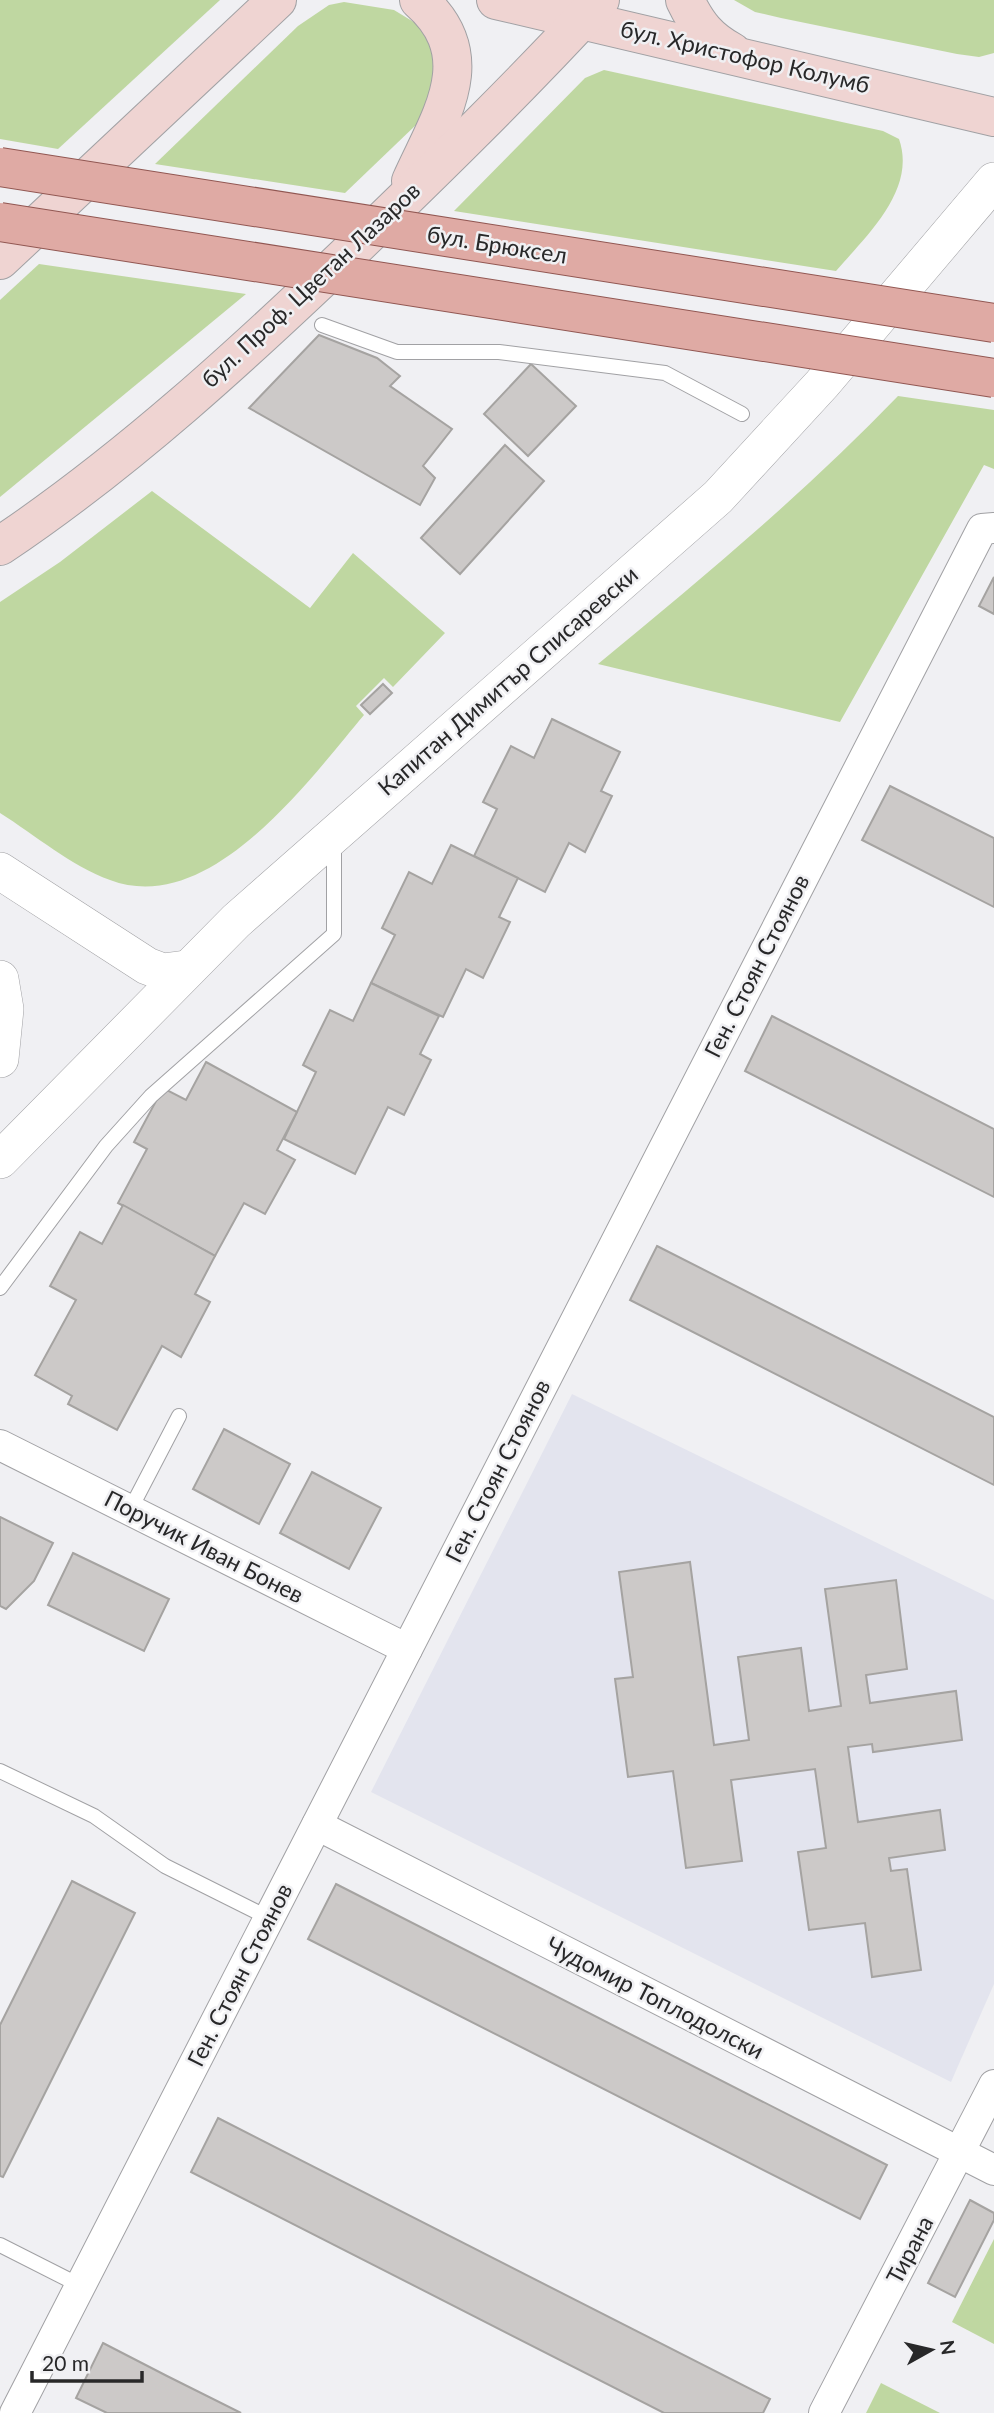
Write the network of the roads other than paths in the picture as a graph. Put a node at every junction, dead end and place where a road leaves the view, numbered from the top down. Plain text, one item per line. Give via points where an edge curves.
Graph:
1 (277, 0) edge
2 (419, 0) edge
3 (496, 0) edge
4 (685, 0) edge
5 (591, 10) edge
6 (740, 56) junction
7 (994, 117) edge
8 (0, 167) edge
9 (994, 181) edge
10 (402, 202) junction
11 (0, 222) edge
12 (0, 260) edge
13 (994, 323) edge
14 (322, 325) dead end
15 (994, 378) edge
16 (742, 414) dead end
17 (988, 528) edge
18 (0, 546) edge
19 (334, 833) junction
20 (0, 871) edge
21 (186, 970) junction
22 (0, 979) edge
23 (0, 1059) edge
24 (0, 1160) edge
25 (0, 1288) edge
26 (179, 1416) dead end
27 (0, 1445) edge
28 (130, 1510) junction
29 (407, 1648) junction
30 (0, 1772) edge
31 (317, 1825) junction
32 (269, 1919) junction
33 (994, 2085) edge
34 (960, 2153) junction
35 (994, 2170) edge
36 (0, 2245) edge
37 (81, 2286) junction
38 (15, 2413) edge
39 (824, 2413) edge

1 - 12 main road
2 - 10 main road via 441,22 449,38 454,76
3 - 5 main road, бул. Христофор Колумб
4 - 6 main road via 711,41
5 - 6 main road, бул. Христофор Колумб
5 - 10 main road, бул. Проф. Цветан Лазаров
6 - 7 main road, бул. Христофор Колумб
8 - 13 main road, бул. Брюксел, bridge
9 - 19 street, Капитан Димитър Списаревски via 822,384 718,497
10 - 18 main road, бул. Проф. Цветан Лазаров via 255,343
11 - 15 main road, bridge
14 - 16 lane via 397,352 499,352 665,373
17 - 29 street, Ген. Стоян Стоянов
19 - 21 street, Капитан Димитър Списаревски
19 - 25 lane via 334,933 151,1096 106,1146
20 - 21 street via 147,966 163,972
21 - 24 street, Капитан Димитър Списаревски
22 - 23 street via 5,1009
26 - 28 lane
27 - 28 street, Поручик Иван Бонев
28 - 29 street, Поручик Иван Бонев
29 - 31 street, Ген. Стоян Стоянов
30 - 32 lane via 93,1816 165,1866
31 - 32 street, Ген. Стоян Стоянов
31 - 34 street, Чудомир Топлодолски
32 - 37 street, Ген. Стоян Стоянов
33 - 34 street, Тирана
34 - 35 street, Чудомир Топлодолски
34 - 39 street, Тирана
36 - 37 lane
37 - 38 street, Ген. Стоян Стоянов

